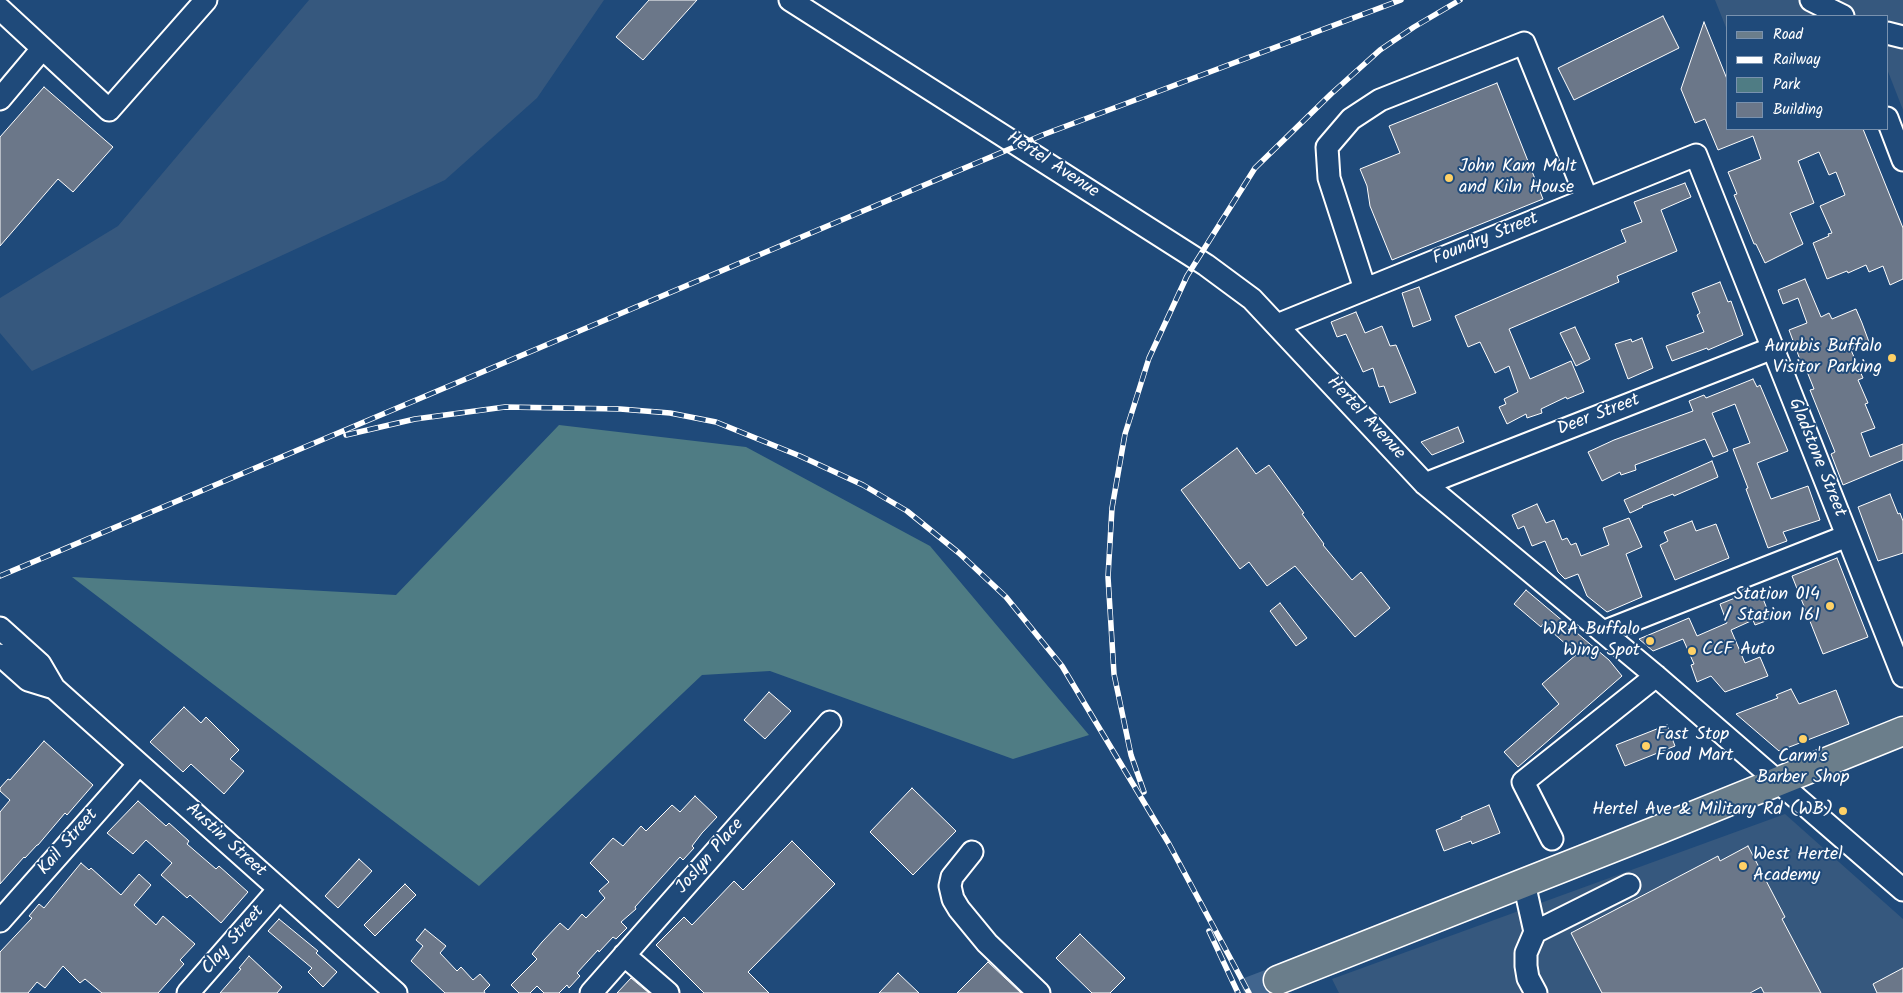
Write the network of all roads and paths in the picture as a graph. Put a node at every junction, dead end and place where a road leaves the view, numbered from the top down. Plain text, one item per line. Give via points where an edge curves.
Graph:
1 (206, 0) edge
2 (790, 0) edge
3 (1811, 0) edge
4 (0, 9) edge
5 (1841, 15) edge
6 (1888, 33) edge
7 (1903, 36) edge
8 (42, 49) junction
9 (0, 99) edge
10 (1888, 121) edge
11 (1696, 155) joint
12 (1903, 160) edge
13 (1587, 199) junction
14 (1364, 289) junction
15 (1277, 325) junction
16 (1773, 348) junction
17 (1425, 484) junction
18 (1847, 536) junction
19 (0, 628) edge
20 (1603, 632) junction
21 (0, 655) edge
22 (1656, 676) junction
23 (1903, 676) edge
24 (54, 688) junction
25 (830, 722) dead end
26 (1903, 731) edge
27 (138, 764) junction
28 (1780, 782) junction
29 (1552, 839) dead end
30 (972, 852) dead end
31 (1524, 883) junction
32 (1629, 885) dead end
33 (279, 889) junction
34 (1903, 890) edge
35 (0, 921) edge
36 (1535, 932) junction
37 (624, 955) junction
38 (1278, 980) tunnel mouth
39 (188, 993) edge
40 (396, 993) edge
41 (591, 993) edge
42 (668, 993) edge
43 (1038, 993) edge
44 (1536, 993) edge

1 - 8 street via 109,110
2 - 15 street, Hertel Avenue via 1206,265 1252,299
3 - 5 street
4 - 8 street
6 - 7 street
8 - 9 street
10 - 12 street
11 - 13 street, Foundry Street
11 - 16 street, Gladstone Street
13 - 14 street, Foundry Street
13 - 14 street via 1524,43 1380,100 1351,119 1327,147 1329,178
14 - 15 street, Foundry Street
15 - 17 street, Hertel Avenue
16 - 17 street, Deer Street
16 - 18 street, Gladstone Street
17 - 20 street, Hertel Avenue
18 - 20 street
18 - 23 street, Gladstone Street
19 - 24 street, Austin Street via 40,664
20 - 22 street, Hertel Avenue
21 - 24 street, Austin Street via 28,680
22 - 28 street, Hertel Avenue
22 - 29 street via 1523,782
24 - 27 street, Austin Street
25 - 37 street, Joslyn Place
26 - 28 main road
27 - 33 street, Austin Street
27 - 35 street, Kail Street
28 - 31 main road
28 - 34 street, Hertel Avenue
30 - 43 street via 952,877 950,886 954,899 988,943
31 - 36 street
31 - 38 main road
32 - 36 street
33 - 39 street, Clay Street
33 - 40 street, Austin Street
36 - 44 street via 1526,953 1526,966
37 - 41 street, Joslyn Place
37 - 42 street

